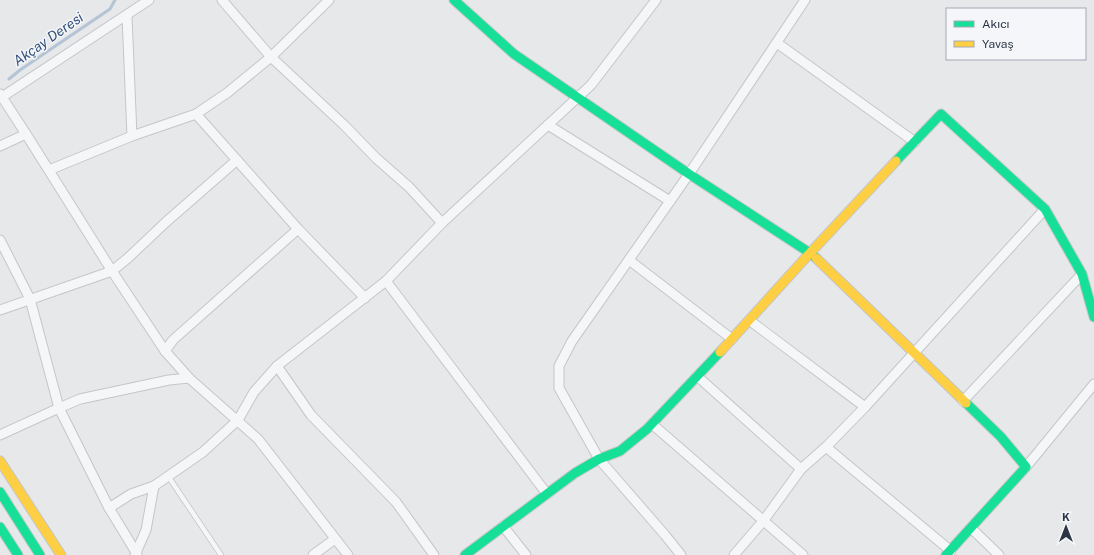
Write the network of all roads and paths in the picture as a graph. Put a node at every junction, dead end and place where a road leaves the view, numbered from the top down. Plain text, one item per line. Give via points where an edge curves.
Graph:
1 (149, 0) edge
2 (222, 0) edge
3 (329, 0) edge
4 (454, 0) edge
5 (656, 0) edge
6 (805, 0) edge
7 (127, 16) junction
8 (777, 43) junction
9 (271, 58) junction
10 (1, 96) edge
11 (577, 98) junction
12 (196, 114) junction
13 (548, 125) junction
14 (26, 134) junction
15 (132, 136) junction
16 (915, 142) junction
17 (0, 146) edge
18 (237, 160) junction
19 (50, 170) junction
20 (689, 174) junction
21 (670, 201) junction
22 (1045, 209) junction
23 (442, 223) junction
24 (298, 229) junction
25 (0, 240) edge
26 (810, 253) junction
27 (629, 260) junction
28 (112, 271) junction
29 (1082, 274) junction
30 (386, 281) junction
31 (364, 298) junction
32 (30, 299) junction
33 (0, 310) edge
34 (1094, 316) edge
35 (748, 320) junction
36 (732, 339) junction
37 (165, 350) junction
38 (914, 354) junction
39 (278, 366) junction
40 (697, 376) junction
41 (189, 378) junction
42 (1094, 384) edge
43 (963, 401) junction
44 (864, 407) junction
45 (59, 408) junction
46 (238, 420) junction
47 (652, 424) junction
48 (0, 435) edge
49 (826, 447) junction
50 (599, 459) junction
51 (0, 461) edge
52 (1026, 467) junction
53 (801, 469) junction
54 (168, 476) junction
55 (154, 486) junction
56 (0, 492) edge
57 (546, 494) junction
58 (109, 508) junction
59 (764, 520) junction
60 (503, 526) junction
61 (0, 527) edge
62 (971, 528) junction
63 (336, 539) junction
64 (948, 553) edge
65 (136, 554) edge
66 (18, 555) edge
67 (40, 555) edge
68 (61, 555) edge
69 (221, 555) edge
70 (313, 555) edge
71 (348, 555) edge
72 (434, 555) edge
73 (465, 555) edge
74 (526, 555) edge
75 (681, 555) edge
76 (734, 555) edge
77 (803, 555) edge
78 (999, 555) edge

1 - 7 street
2 - 9 street
3 - 9 street
4 - 11 street via 514,54
5 - 11 street via 591,85
6 - 8 street
7 - 10 street
7 - 15 street
8 - 16 street
8 - 20 street
9 - 12 street via 227,94
9 - 23 street via 344,125
10 - 14 street
11 - 13 street
11 - 20 street
12 - 15 street
12 - 18 street
13 - 21 street
13 - 23 street
14 - 17 street
14 - 19 street
15 - 19 street
16 - 22 street via 941,114
16 - 26 street
18 - 24 street
18 - 28 street
19 - 28 street
20 - 21 street
20 - 26 street
21 - 27 street
22 - 29 street
22 - 38 street
23 - 30 street
24 - 31 street
24 - 37 street via 173,340
25 - 32 street
26 - 35 street
26 - 38 street
27 - 36 street
27 - 50 street via 572,341 559,366 559,388
28 - 32 street
28 - 37 street
29 - 34 street
29 - 43 street
30 - 31 street
30 - 57 street
31 - 39 street
32 - 33 street
32 - 45 street
35 - 36 street
35 - 44 street
36 - 40 street
37 - 41 street
38 - 43 street
38 - 44 street
39 - 46 street via 254,392
39 - 72 street via 311,415 396,502
40 - 47 street
40 - 53 street
41 - 45 street via 80,399
41 - 46 street
42 - 52 street
43 - 52 street via 1001,437
44 - 49 street
45 - 48 street
45 - 58 street
46 - 54 street via 203,452
46 - 63 street via 258,439
47 - 50 street via 620,451
47 - 59 street
49 - 53 street
49 - 64 street
50 - 57 street
50 - 75 street
51 - 68 street
52 - 62 street
53 - 59 street
54 - 55 street
54 - 69 lane
55 - 58 street via 131,494
55 - 65 street via 146,530
56 - 67 street
57 - 60 street
58 - 65 street
59 - 76 street
59 - 77 street
60 - 73 street
60 - 74 street
61 - 66 street
62 - 64 street
62 - 78 street
63 - 70 street
63 - 71 street

